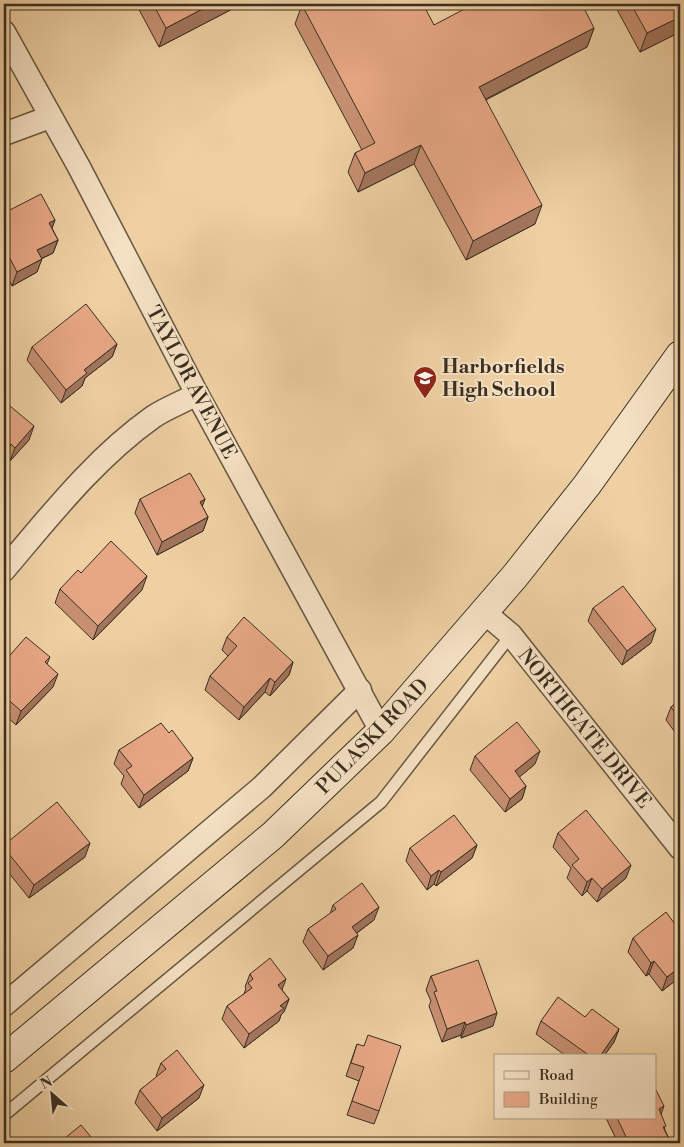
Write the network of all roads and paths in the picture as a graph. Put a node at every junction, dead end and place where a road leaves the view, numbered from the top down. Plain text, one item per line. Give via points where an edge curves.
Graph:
1 (4, 32) edge
2 (50, 117) junction
3 (4, 134) edge
4 (680, 355) edge
5 (198, 394) junction
6 (4, 570) edge
7 (485, 614) junction
8 (511, 635) junction
9 (360, 690) junction
10 (382, 731) junction
11 (680, 848) edge
12 (4, 1005) edge
13 (4, 1059) edge
14 (4, 1115) edge

1 - 2 street, TAYLOR AVENUE
2 - 3 street
2 - 5 street, TAYLOR AVENUE
4 - 7 main road, PULASKI ROAD via 586,485
5 - 6 street via 155,416 118,444 71,490
5 - 9 street, TAYLOR AVENUE
7 - 8 street, NORTHGATE DRIVE
7 - 10 main road, PULASKI ROAD
8 - 11 street, NORTHGATE DRIVE
8 - 14 lane via 381,802
9 - 10 street, TAYLOR AVENUE
9 - 12 street via 262,787
10 - 13 main road, PULASKI ROAD via 273,834

